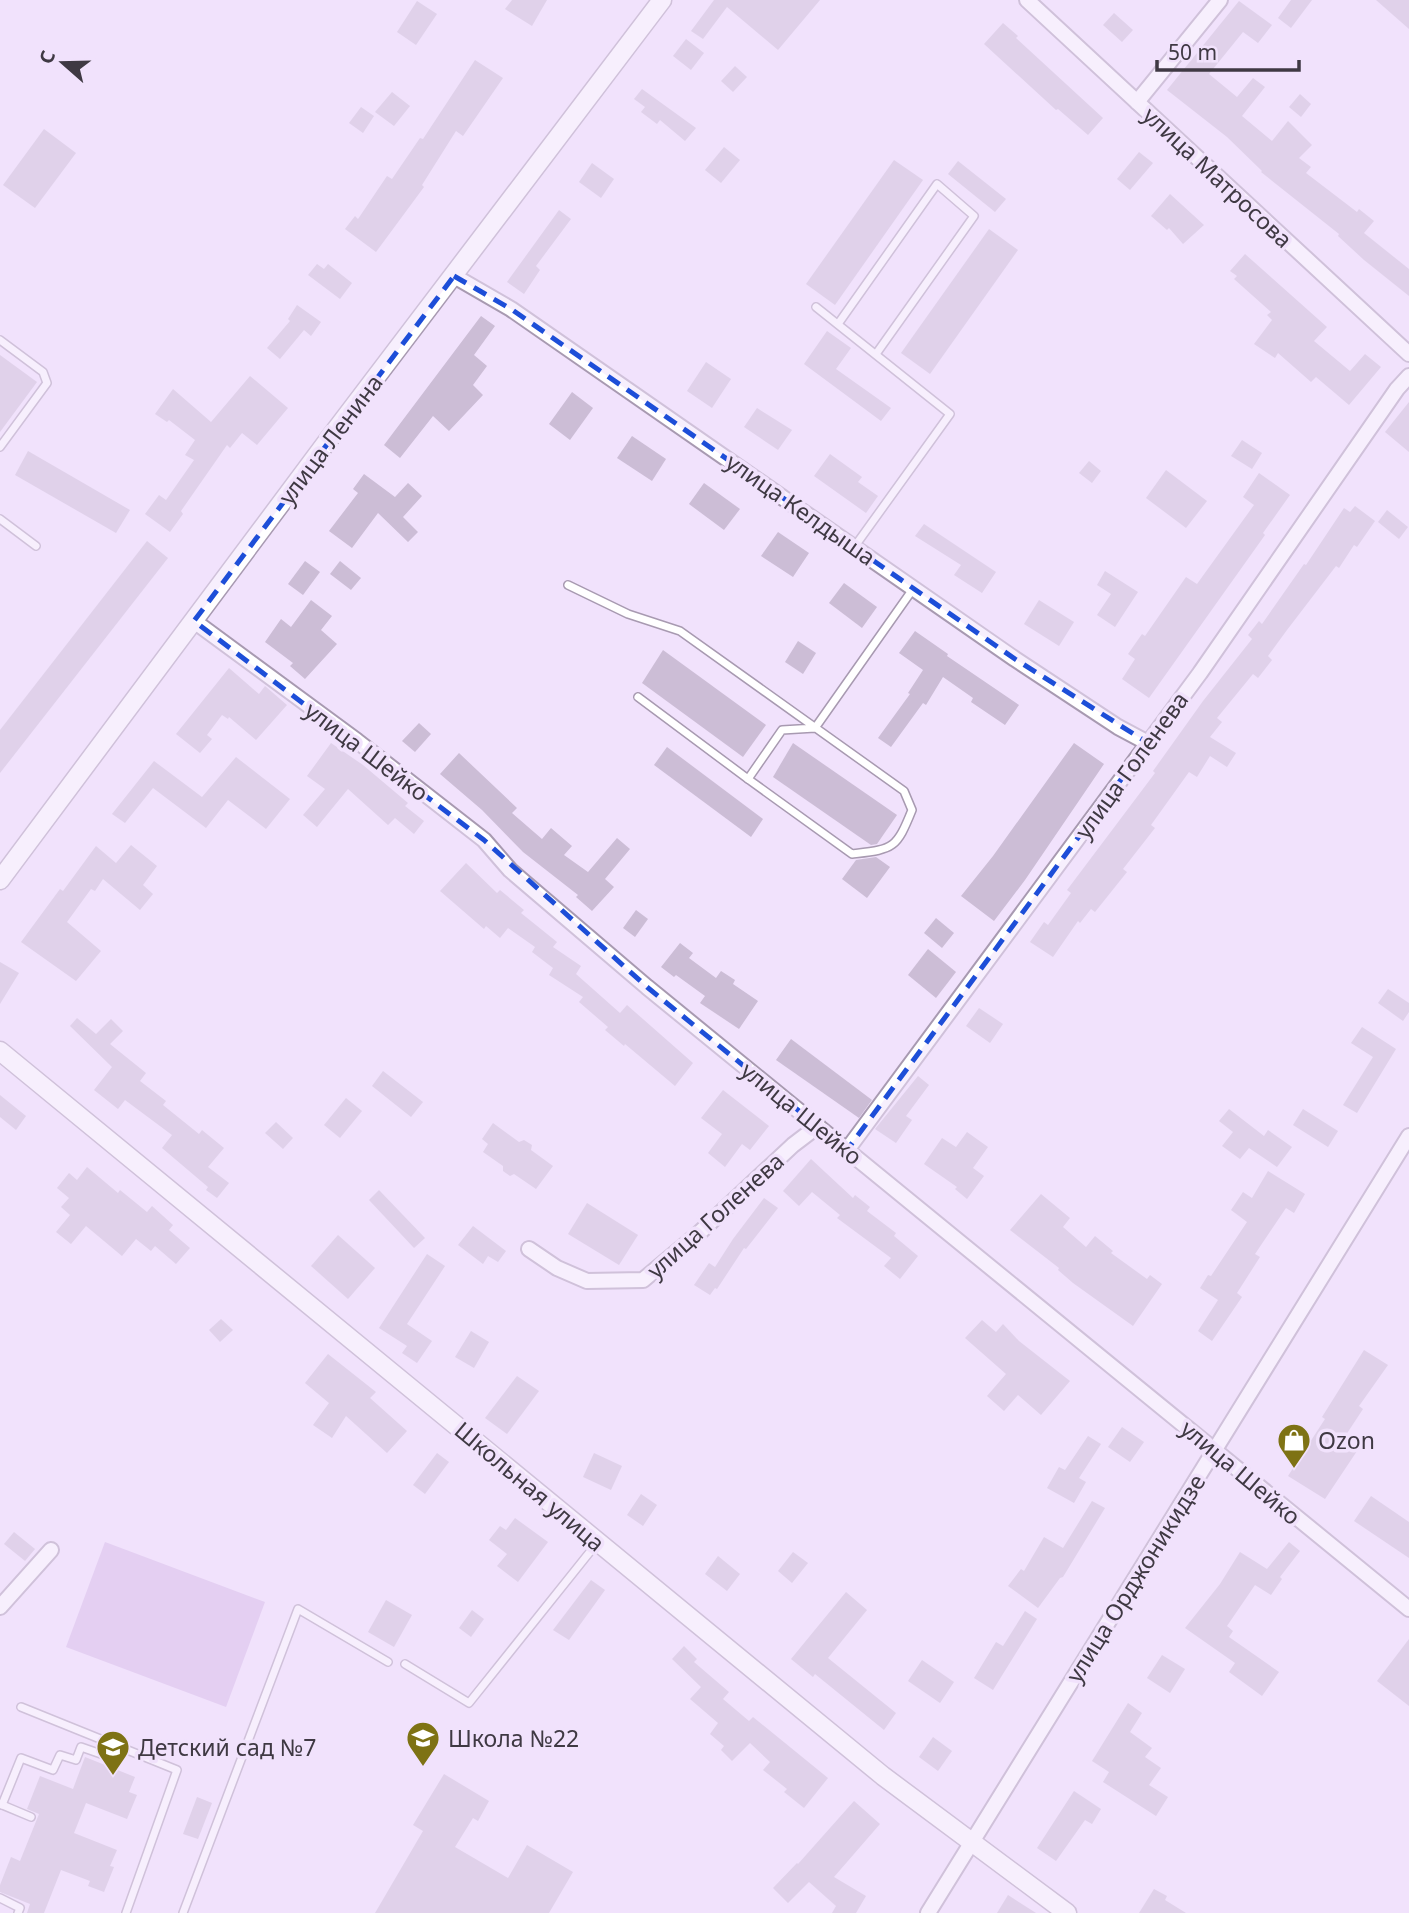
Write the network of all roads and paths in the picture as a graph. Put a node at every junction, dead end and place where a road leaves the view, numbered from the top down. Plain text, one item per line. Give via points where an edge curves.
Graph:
1 (663, 0) edge
2 (1027, 0) edge
3 (1220, 0) edge
4 (1137, 102) junction
5 (454, 276) junction
6 (816, 307) dead end
7 (838, 324) junction
8 (0, 340) edge
9 (876, 354) junction
10 (1409, 354) edge
11 (1409, 376) edge
12 (0, 447) edge
13 (0, 519) edge
14 (36, 546) dead end
15 (855, 546) junction
16 (568, 585) dead end
17 (914, 588) junction
18 (194, 621) junction
19 (638, 697) dead end
20 (815, 728) junction
21 (1148, 743) junction
22 (748, 779) junction
23 (0, 880) edge
24 (0, 1051) edge
25 (818, 1126) junction
26 (1409, 1136) edge
27 (847, 1150) junction
28 (529, 1249) dead end
29 (1214, 1450) junction
30 (597, 1543) junction
31 (51, 1550) dead end
32 (0, 1607) edge
33 (1409, 1609) edge
34 (388, 1662) dead end
35 (405, 1664) dead end
36 (21, 1707) dead end
37 (106, 1742) junction
38 (1, 1805) edge
39 (32, 1817) dead end
40 (972, 1843) junction
41 (0, 1898) edge
42 (18, 1913) edge
43 (126, 1913) edge
44 (183, 1913) edge
45 (928, 1913) edge
46 (1067, 1913) edge

1 - 5 street, улица Ленина
2 - 4 street, улица Матросова
3 - 4 street
4 - 10 street, улица Матросова
5 - 15 street, улица Келдыша via 522,316
5 - 18 street, улица Ленина
6 - 7 lane
7 - 9 lane
7 - 9 lane via 937,184 974,216
8 - 12 lane via 43,372 47,383
9 - 15 lane via 950,414
11 - 21 street, улица Голенева
13 - 14 lane
15 - 17 street, улица Келдыша
16 - 20 lane via 628,614 680,631
17 - 20 lane
17 - 21 street, улица Келдыша
18 - 23 street, улица Ленина
18 - 25 street, улица Шейко via 484,841 510,870 636,978
19 - 22 lane
20 - 22 lane via 782,730
20 - 22 lane via 904,791 912,810 893,846 852,854
21 - 27 street, улица Голенева
24 - 30 street, Школьная улица
25 - 27 street, улица Шейко
25 - 28 street, улица Голенева via 643,1280 587,1281 556,1268
26 - 29 street, улица Орджоникидзе
27 - 29 street, улица Шейко
29 - 33 street, улица Шейко
29 - 40 street, улица Орджоникидзе
30 - 35 lane via 469,1703
30 - 40 street, Школьная улица
31 - 32 street
34 - 44 lane via 298,1609
36 - 37 lane
37 - 38 lane via 101,1754 81,1747 76,1760 60,1755 53,1770 21,1758
37 - 43 lane via 177,1770
38 - 39 lane
40 - 45 street, улица Орджоникидзе
40 - 46 street, Школьная улица
41 - 42 lane via 20,1908

